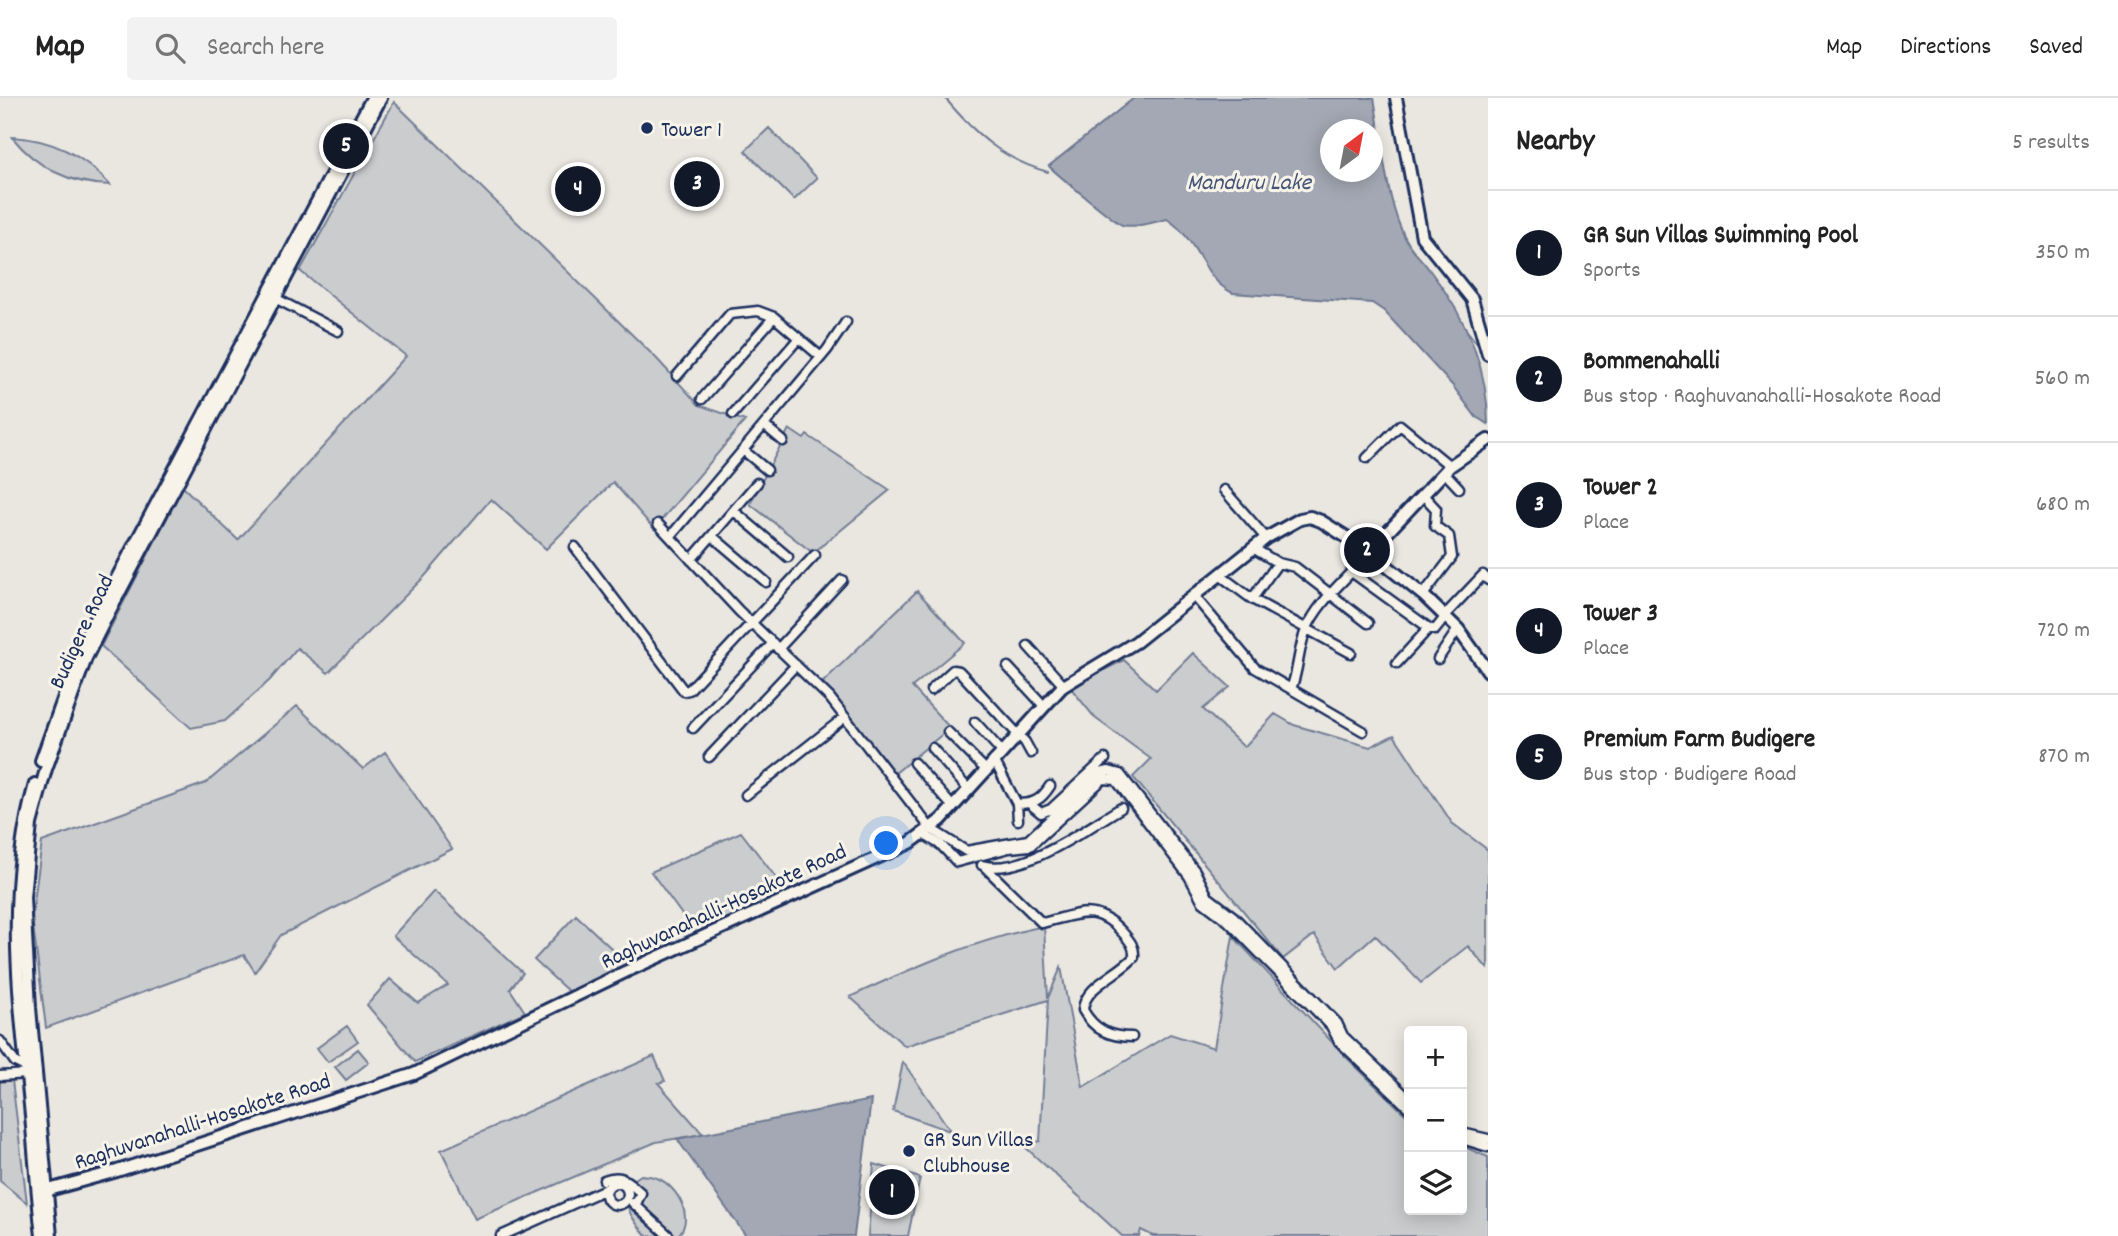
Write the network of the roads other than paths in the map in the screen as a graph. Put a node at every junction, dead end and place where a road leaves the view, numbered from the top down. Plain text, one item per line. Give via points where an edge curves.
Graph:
1 (372, 98) edge
2 (381, 98) edge
3 (1396, 98) edge
4 (284, 272) junction
5 (275, 298) junction
6 (774, 317) junction
7 (846, 322) dead end
8 (338, 331) dead end
9 (799, 338) junction
10 (1488, 354) edge
11 (821, 357) junction
12 (677, 376) dead end
13 (702, 399) dead end
14 (733, 414) dead end
15 (764, 425) junction
16 (783, 441) dead end
17 (1485, 446) edge
18 (743, 450) junction
19 (1367, 458) dead end
20 (1447, 469) junction
21 (767, 470) dead end
22 (758, 483) dead end
23 (1458, 488) dead end
24 (1224, 491) dead end
25 (1424, 496) junction
26 (734, 511) junction
27 (658, 524) dead end
28 (712, 536) junction
29 (670, 537) junction
30 (1266, 538) junction
31 (575, 547) dead end
32 (1253, 548) junction
33 (1369, 552) junction
34 (815, 555) dead end
35 (788, 556) dead end
36 (691, 560) junction
37 (1278, 564) junction
38 (1353, 573) junction
39 (1221, 576) junction
40 (842, 580) dead end
41 (1488, 580) edge
42 (766, 582) dead end
43 (1329, 593) junction
44 (1423, 595) junction
45 (1195, 597) junction
46 (1252, 599) junction
47 (1445, 616) junction
48 (752, 623) junction
49 (1368, 624) dead end
50 (1307, 627) junction
51 (1429, 628) junction
52 (1458, 629) junction
53 (775, 646) junction
54 (1028, 646) dead end
55 (1350, 653) dead end
56 (1438, 659) dead end
57 (1397, 663) dead end
58 (796, 665) junction
59 (1007, 667) dead end
60 (1488, 671) edge
61 (1064, 686) junction
62 (1291, 689) junction
63 (931, 690) dead end
64 (1044, 706) junction
65 (845, 717) junction
66 (975, 722) dead end
67 (693, 729) dead end
68 (1363, 731) dead end
69 (948, 732) dead end
70 (1018, 734) junction
71 (932, 748) dead end
72 (1031, 752) dead end
73 (998, 756) junction
74 (709, 757) dead end
75 (1105, 759) dead end
76 (915, 763) dead end
77 (986, 771) junction
78 (1050, 786) dead end
79 (969, 790) junction
80 (746, 795) dead end
81 (1017, 804) junction
82 (1030, 804) junction
83 (953, 807) junction
84 (1121, 808) dead end
85 (1018, 820) dead end
86 (927, 832) junction
87 (973, 855) junction
88 (984, 866) junction
89 (1288, 977) junction
90 (1132, 1037) dead end
91 (0, 1041) edge
92 (29, 1071) junction
93 (0, 1076) edge
94 (1404, 1093) edge
95 (1404, 1103) edge
96 (1467, 1134) edge
97 (1488, 1139) edge
98 (1467, 1141) edge
99 (1488, 1147) edge
100 (606, 1184) junction
101 (42, 1192) junction
102 (627, 1200) junction
103 (636, 1204) junction
104 (42, 1236) edge
105 (51, 1236) edge
106 (501, 1236) edge
107 (669, 1236) edge

1 - 4 main road, Budigere Road
2 - 4 main road, Budigere Road
3 - 10 main road via 1422,237 1472,299
4 - 5 main road, Budigere Road
4 - 92 main road, Budigere Road via 97,614 56,715 22,829 16,925
5 - 8 street
5 - 92 main road, Budigere Road via 91,648 46,769 31,824 24,911
6 - 9 street
6 - 12 street via 758,311 730,314
6 - 13 street
7 - 11 street
9 - 11 street
9 - 14 street
11 - 15 street
15 - 16 street
15 - 18 street
17 - 20 main road
18 - 21 street
18 - 29 street
19 - 20 street via 1400,425
20 - 23 street
20 - 25 main road
22 - 26 street
24 - 30 street
25 - 33 main road
25 - 44 street via 1436,509 1435,526 1449,536 1452,557
26 - 28 street
26 - 35 street
27 - 29 street
28 - 36 street
28 - 42 street
29 - 36 street
30 - 32 main road, Raghuvanahalli-Hosakote Road
30 - 33 main road, Raghuvanahalli-Hosakote Road via 1310,517
31 - 48 street via 684,691
32 - 37 street
32 - 39 main road, Raghuvanahalli-Hosakote Road
33 - 38 street
33 - 44 main road, Raghuvanahalli-Hosakote Road
34 - 48 street
36 - 48 street
37 - 43 street via 1295,567
37 - 46 street
38 - 43 street
38 - 51 street
39 - 45 main road, Raghuvanahalli-Hosakote Road
39 - 46 street
40 - 53 street
41 - 47 street via 1483,575
43 - 49 street
43 - 50 street
44 - 47 main road, Raghuvanahalli-Hosakote Road
45 - 61 main road, Raghuvanahalli-Hosakote Road via 1136,642
45 - 62 street via 1255,668
46 - 50 street
47 - 51 street via 1435,630
47 - 52 main road, Raghuvanahalli-Hosakote Road
48 - 53 street
50 - 55 street
50 - 62 street
51 - 57 street
52 - 56 street
52 - 60 main road, Raghuvanahalli-Hosakote Road
53 - 58 street
53 - 67 street
54 - 61 street
58 - 65 street
58 - 74 street
59 - 64 street
61 - 64 main road, Raghuvanahalli-Hosakote Road
62 - 68 street
63 - 70 street via 953,670 959,671
64 - 70 main road, Raghuvanahalli-Hosakote Road
65 - 80 street
65 - 86 street
66 - 73 street
69 - 77 street
70 - 72 street
70 - 73 main road, Raghuvanahalli-Hosakote Road
71 - 79 street
73 - 77 main road, Raghuvanahalli-Hosakote Road
73 - 81 street
75 - 82 street via 1051,809 1041,813
76 - 83 street
77 - 79 main road, Raghuvanahalli-Hosakote Road
78 - 82 street via 1042,799
79 - 83 main road, Raghuvanahalli-Hosakote Road
81 - 82 street
81 - 85 street
83 - 86 main road, Raghuvanahalli-Hosakote Road
84 - 88 street via 1038,856 1002,868
86 - 87 street
86 - 87 street via 957,862
86 - 101 main road, Raghuvanahalli-Hosakote Road via 414,1074
87 - 88 street
87 - 89 street via 1030,846 1109,774 1192,874 1203,902
88 - 90 street via 1042,923 1097,913 1124,934 1134,957 1093,991 1083,1010 1102,1032
89 - 94 street
89 - 95 street via 1339,1041
91 - 92 street via 15,1062
92 - 93 street
92 - 101 main road, Budigere Road
96 - 97 street
98 - 99 street
100 - 102 street via 625,1185
100 - 102 street via 610,1203 621,1205
100 - 103 street via 617,1175 623,1177 641,1194
100 - 106 street
101 - 104 main road, Budigere Road
101 - 105 main road, Budigere Road
102 - 103 street
103 - 107 street

